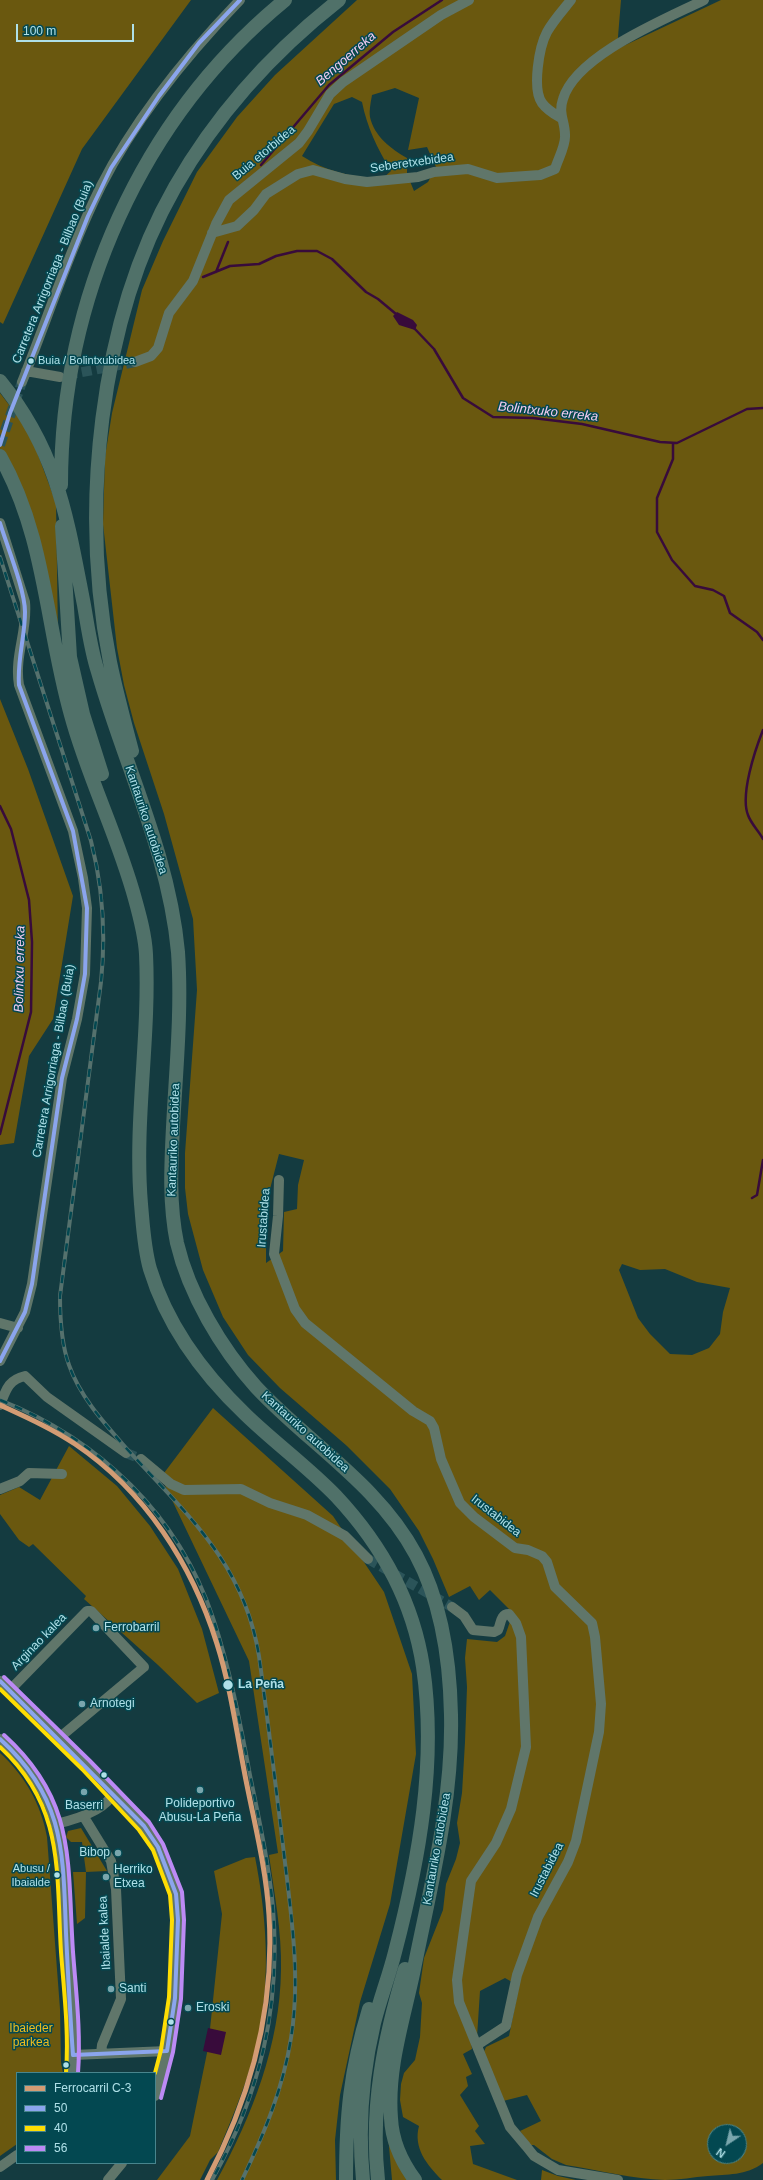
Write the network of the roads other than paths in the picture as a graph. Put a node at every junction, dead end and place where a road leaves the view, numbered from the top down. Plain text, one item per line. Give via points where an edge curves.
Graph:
1 (240, 0) edge
2 (285, 0) edge
3 (339, 0) edge
4 (469, 0) edge
5 (571, 0) edge
6 (704, 0) edge
7 (561, 118) junction
8 (212, 233) junction
9 (135, 362) tunnel mouth
10 (26, 371) junction
11 (60, 377) tunnel mouth
12 (0, 381) edge
13 (22, 382) tunnel mouth
14 (0, 456) edge
15 (0, 523) edge
16 (146, 811) junction
17 (145, 936) junction
18 (279, 1180) dead end
19 (0, 1323) edge
20 (18, 1328) junction
21 (0, 1361) edge
22 (0, 1405) edge
23 (126, 1453) tunnel mouth
24 (141, 1459) tunnel mouth
25 (62, 1474) dead end
26 (0, 1489) edge
27 (368, 1559) tunnel mouth
28 (452, 1607) tunnel mouth
29 (0, 1681) edge
30 (10, 1690) junction
31 (59, 1738) junction
32 (0, 1739) edge
33 (113, 1794) junction
34 (84, 1817) junction
35 (56, 1824) junction
36 (401, 1922) junction
37 (420, 1931) junction
38 (477, 2045) junction
39 (166, 2051) junction
40 (101, 2053) junction
41 (73, 2055) junction
42 (72, 2072) edge
43 (156, 2092) edge
44 (16, 2156) edge
45 (121, 2164) edge
46 (0, 2167) edge
47 (108, 2180) edge
48 (346, 2180) edge
49 (363, 2180) edge
50 (378, 2180) edge
51 (415, 2180) edge
52 (618, 2180) edge

1 - 10 street, Carretera Arrigorriaga - Bilbao (Buia) via 194,49 111,168 92,206
2 - 17 highway via 251,30 208,75 166,131 142,172 113,228 96,275 76,350 68,399 61,483 63,562 70,657 99,768 133,862 142,901
3 - 16 highway via 303,30 255,78 205,140 175,188 157,224 130,291 119,333 106,399 96,511 100,579 110,661
4 - 8 street, Buia etorbidea via 441,15 343,82 330,94 299,143 229,200
5 - 7 street via 547,32 540,52 537,76 541,102 548,111
6 - 7 street, Seberetxebidea via 679,14 648,26 604,53 575,78 563,97
7 - 8 street, Seberetxebidea via 566,135 555,169 540,175 497,178 468,169 367,182 313,170 298,174 266,194 237,226
8 - 9 street, Buia etorbidea via 193,281 169,313 158,348 151,356
10 - 11 street
10 - 13 street, Carretera Arrigorriaga - Bilbao (Buia)
12 - 16 highway, Kantauriko autobidea via 20,407 56,477 96,668
14 - 17 highway, Kantauriko autobidea via 24,504 34,539 71,716 124,862
15 - 20 street, Carretera Arrigorriaga - Bilbao (Buia) via 22,590 26,614 17,674 22,697 73,831 83,878 87,931 77,1019 62,1078 32,1284
16 - 37 highway, Kantauriko autobidea via 171,900 177,948 180,992 170,1192 178,1246 199,1303 228,1353 257,1388 359,1480 387,1510 418,1557 435,1599 451,1685 452,1732 445,1816
17 - 36 highway, Kantauriko autobidea via 147,1011 139,1116 139,1176 144,1240 151,1269 173,1320 203,1368 247,1416 323,1483 361,1524 382,1553 400,1587 414,1625 426,1694 426,1782 417,1853
18 - 38 street, Irustabidea via 274,1254 295,1309 305,1323 413,1411 430,1420 441,1460 460,1503 515,1548 542,1556 547,1562 555,1587 592,1623 601,1704 599,1732 573,1851 538,1917 517,1975 506,2026
19 - 20 street
20 - 21 street, Carretera Arrigorriaga - Bilbao (Buia)
22 - 23 street via 15,1378 24,1376 47,1397
24 - 27 street via 171,1484 184,1490 241,1489 270,1503 307,1515 345,1536
25 - 26 street via 29,1473 20,1481
28 - 38 street via 464,1616 473,1630 494,1632 498,1630 502,1617 508,1614 516,1623 521,1637 523,1659 526,1747 511,1809 496,1843 471,1881 457,1980 459,2002
29 - 30 street
30 - 31 street
30 - 31 street, Arginao kalea via 86,1611 91,1611 144,1666
31 - 33 street
32 - 35 street via 17,1754 34,1776 46,1796
33 - 34 street via 111,1799
33 - 39 street via 144,1826 158,1847 176,1894 178,1920 175,1998
34 - 35 street
34 - 40 street, Ibaialde kalea via 111,1861 116,1889 121,1999
35 - 41 street via 65,1906
36 - 48 highway via 390,1946 357,2049 349,2090
36 - 49 highway via 367,2057 360,2142
37 - 50 highway via 404,1973 383,2053 376,2115
37 - 51 highway via 398,2040 390,2095 391,2123 396,2146
38 - 52 street via 510,2127 534,2156 566,2172
39 - 40 street
39 - 43 street
40 - 41 street
41 - 42 street
44 - 46 street
45 - 47 street

